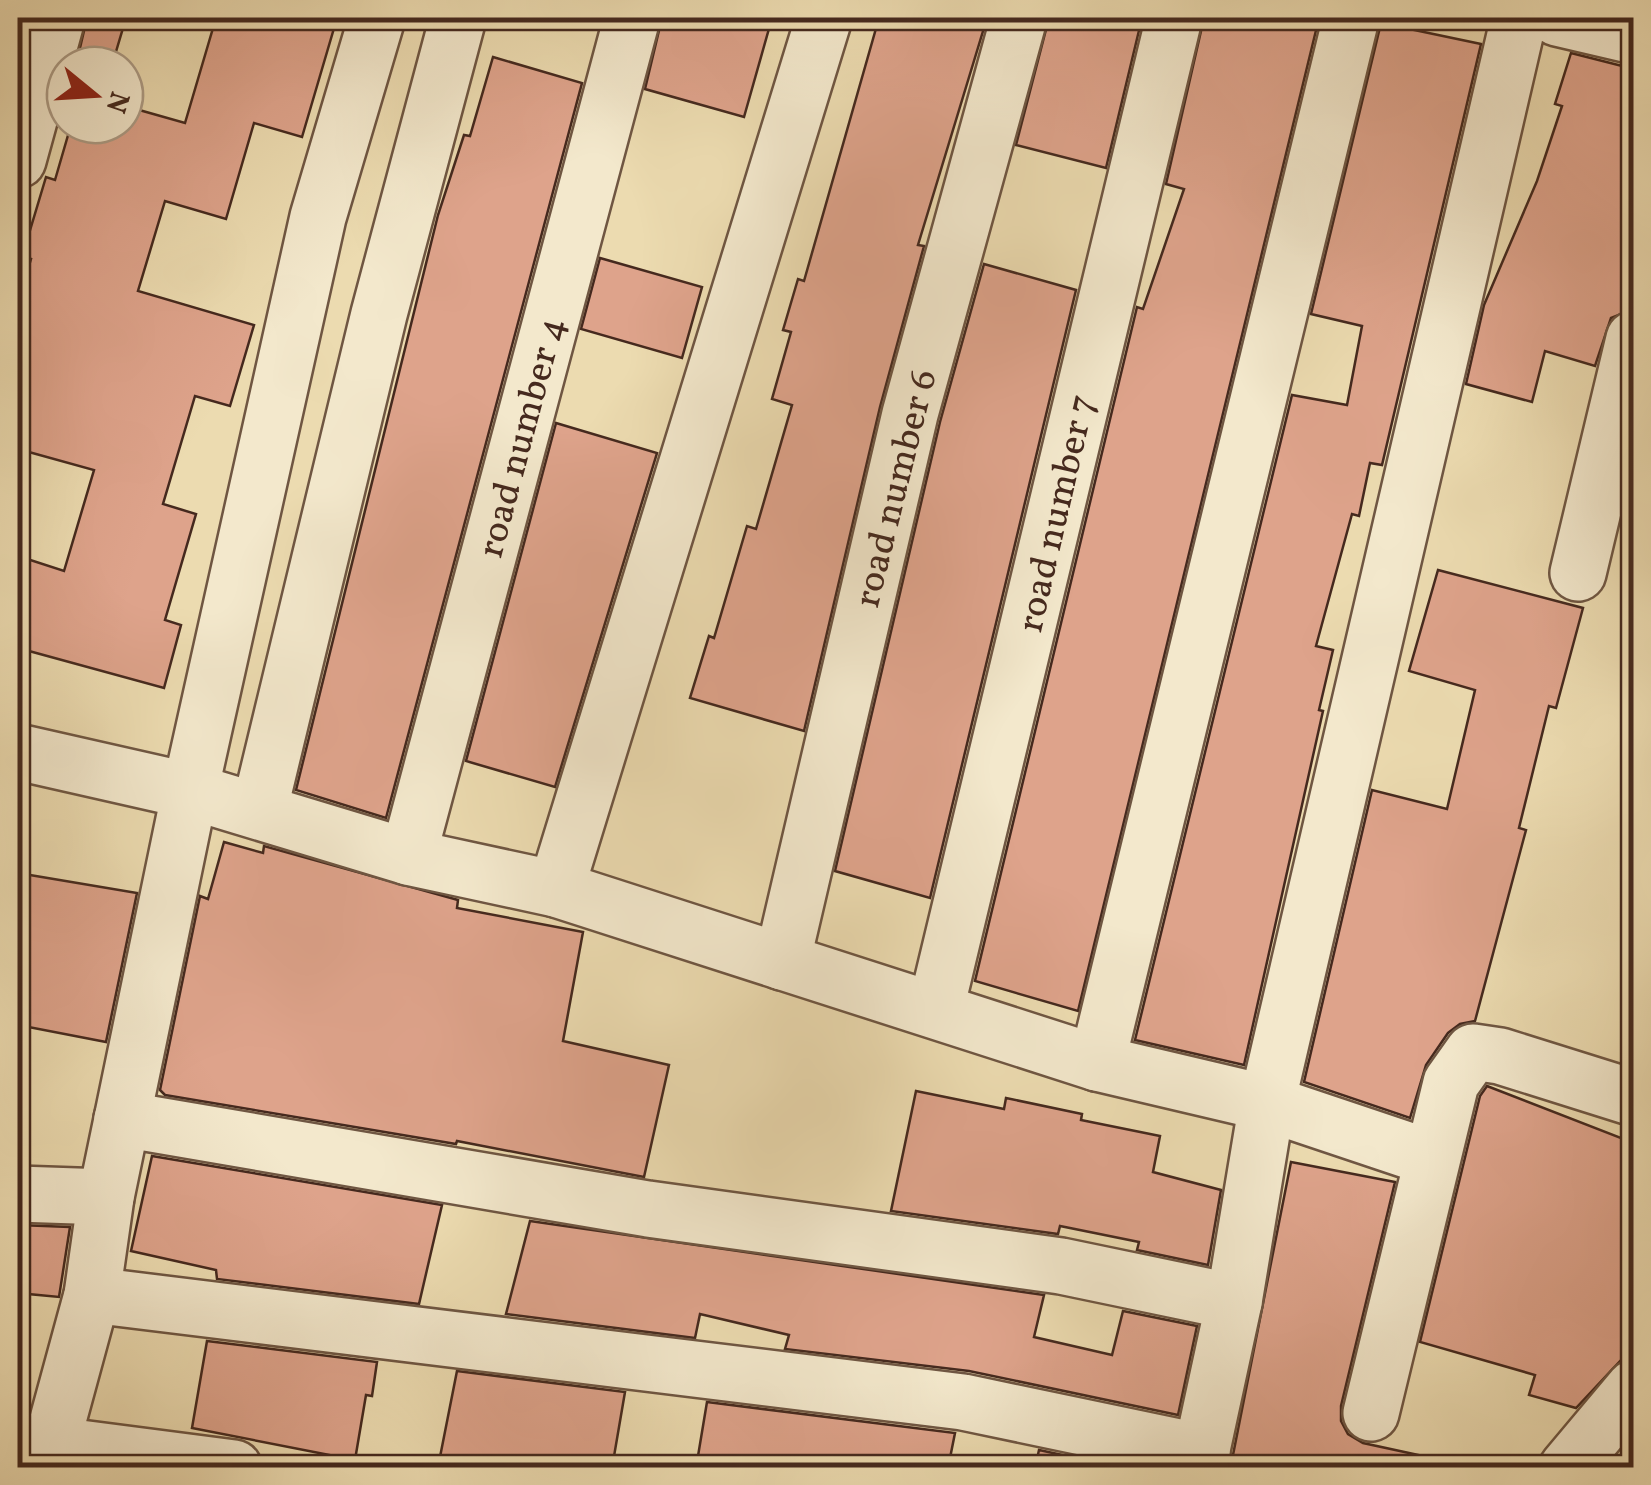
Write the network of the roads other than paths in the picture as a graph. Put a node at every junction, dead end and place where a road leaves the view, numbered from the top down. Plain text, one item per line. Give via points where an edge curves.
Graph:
1 (57, 18) edge
2 (376, 18) edge
3 (458, 18) edge
4 (632, 18) edge
5 (824, 18) edge
6 (1019, 18) edge
7 (1174, 18) edge
8 (1350, 18) edge
9 (1520, 18) edge
10 (1557, 18) edge
11 (1634, 36) edge
12 (18, 160) edge
13 (1634, 339) edge
14 (1578, 573) dead end
15 (18, 752) edge
16 (190, 790) junction
17 (258, 811) junction
18 (408, 857) junction
19 (556, 889) junction
20 (782, 962) junction
21 (936, 1008) junction
22 (1097, 1063) junction
23 (1634, 1098) edge
24 (1266, 1103) junction
25 (122, 1119) junction
26 (1431, 1158) junction
27 (18, 1194) edge
28 (106, 1197) junction
29 (92, 1296) junction
30 (1234, 1302) junction
31 (1634, 1388) edge
32 (1370, 1413) dead end
33 (35, 1441) edge
34 (1200, 1460) edge
35 (234, 1468) edge
36 (1567, 1468) edge

1 - 12 street
2 - 16 street via 318,218
3 - 17 street via 378,314
4 - 18 street, road number 4
5 - 19 street
6 - 20 street, road number 6 via 910,414
7 - 21 street, road number 7
8 - 22 street
9 - 24 street
10 - 11 street
13 - 14 street
15 - 16 street
16 - 17 street
16 - 25 street
17 - 18 street
18 - 19 street
19 - 20 street
20 - 21 street
21 - 22 street
22 - 24 street
23 - 26 street via 1474,1052 1451,1082
24 - 26 street
24 - 30 street
25 - 28 street
25 - 30 street via 648,1209 1061,1266
26 - 32 street
27 - 28 street
28 - 29 street
29 - 33 street
29 - 34 street via 963,1402
30 - 34 street
31 - 36 street
33 - 35 street

